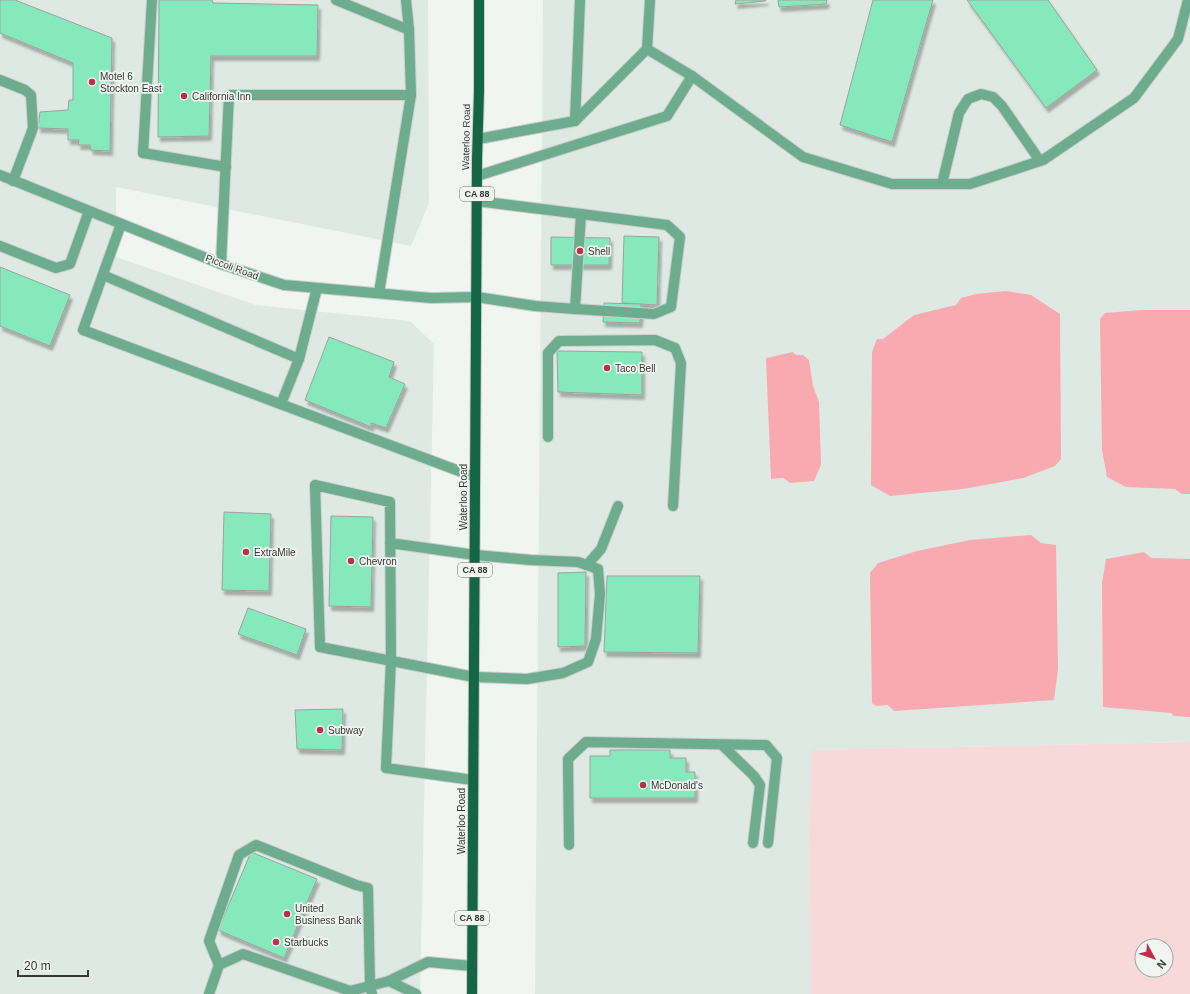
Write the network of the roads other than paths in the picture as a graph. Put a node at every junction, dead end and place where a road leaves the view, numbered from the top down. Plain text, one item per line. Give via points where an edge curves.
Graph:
1 (152, 0) edge
2 (336, 0) edge
3 (406, 0) edge
4 (479, 0) edge
5 (580, 0) edge
6 (650, 0) edge
7 (1188, 0) edge
8 (409, 30) junction
9 (647, 49) junction
10 (692, 76) junction
11 (0, 80) edge
12 (412, 95) junction
13 (575, 121) junction
14 (478, 139) junction
15 (1040, 161) junction
16 (226, 167) junction
17 (0, 175) edge
18 (477, 176) junction
19 (13, 180) junction
20 (942, 184) junction
21 (477, 201) junction
22 (89, 211) junction
23 (581, 214) junction
24 (121, 224) junction
25 (0, 246) edge
26 (221, 264) junction
27 (103, 275) junction
28 (317, 288) junction
29 (379, 293) junction
30 (477, 297) junction
31 (575, 309) junction
32 (299, 359) junction
33 (281, 404) junction
34 (548, 437) dead end
35 (476, 477) junction
36 (618, 506) dead end
37 (673, 506) dead end
38 (390, 543) junction
39 (475, 555) junction
40 (587, 565) junction
41 (391, 660) junction
42 (474, 677) junction
43 (722, 745) junction
44 (473, 780) junction
45 (753, 843) dead end
46 (768, 843) dead end
47 (569, 845) dead end
48 (219, 965) junction
49 (472, 966) junction
50 (389, 981) junction
51 (371, 990) edge
52 (209, 994) edge
53 (416, 994) edge
54 (472, 994) edge

1 - 16 street via 143,153
2 - 8 street
3 - 8 street
4 - 14 main road, Waterloo Road / CA 88
5 - 13 street
6 - 9 street
7 - 15 street via 1178,39 1134,98
8 - 12 street
9 - 10 street
9 - 13 street
10 - 18 street via 667,116
10 - 20 street via 803,156 892,184
11 - 19 street via 31,95 33,128
12 - 16 street via 229,95
12 - 29 street
13 - 14 street
14 - 18 main road, Waterloo Road / CA 88
15 - 20 street via 970,184
15 - 20 street via 1002,106 993,97 981,94 968,99 959,113
16 - 26 street
17 - 19 street, Piccoli Road
18 - 21 main road, Waterloo Road / CA 88
19 - 22 street, Piccoli Road
21 - 23 street
21 - 30 main road, Waterloo Road / CA 88
22 - 24 street, Piccoli Road
22 - 25 street via 70,264 56,268
23 - 31 street
23 - 31 street, Piccoli Road via 667,225 680,237 671,307 654,314
24 - 26 street, Piccoli Road
24 - 27 street
26 - 28 street, Piccoli Road via 284,285
27 - 32 street
27 - 33 street via 83,330
28 - 29 street, Piccoli Road
28 - 32 street
29 - 30 street, Piccoli Road via 431,298
30 - 31 street, Piccoli Road
30 - 35 main road, Waterloo Road / CA 88
32 - 33 street
33 - 35 street
34 - 37 street via 548,353 559,341 655,340 675,348 681,363
35 - 39 main road, Waterloo Road / CA 88
36 - 40 street via 601,549
38 - 39 street
38 - 41 street
38 - 41 street via 390,502 315,485 320,647
39 - 40 street via 578,562
39 - 42 main road, Waterloo Road / CA 88
40 - 42 street via 598,569 600,594 596,639 588,662 563,673 527,679
41 - 42 street
41 - 44 street via 386,768
42 - 44 main road, Waterloo Road / CA 88
43 - 45 street via 760,785
43 - 46 street via 766,745 777,758
43 - 47 street via 586,742 568,759
44 - 49 main road, Waterloo Road / CA 88
48 - 51 street via 243,954 350,992
48 - 51 street via 209,941 239,855 256,845 368,888
48 - 52 street
49 - 50 street via 428,962
49 - 54 main road, Waterloo Road / CA 88
50 - 51 street
50 - 53 street

